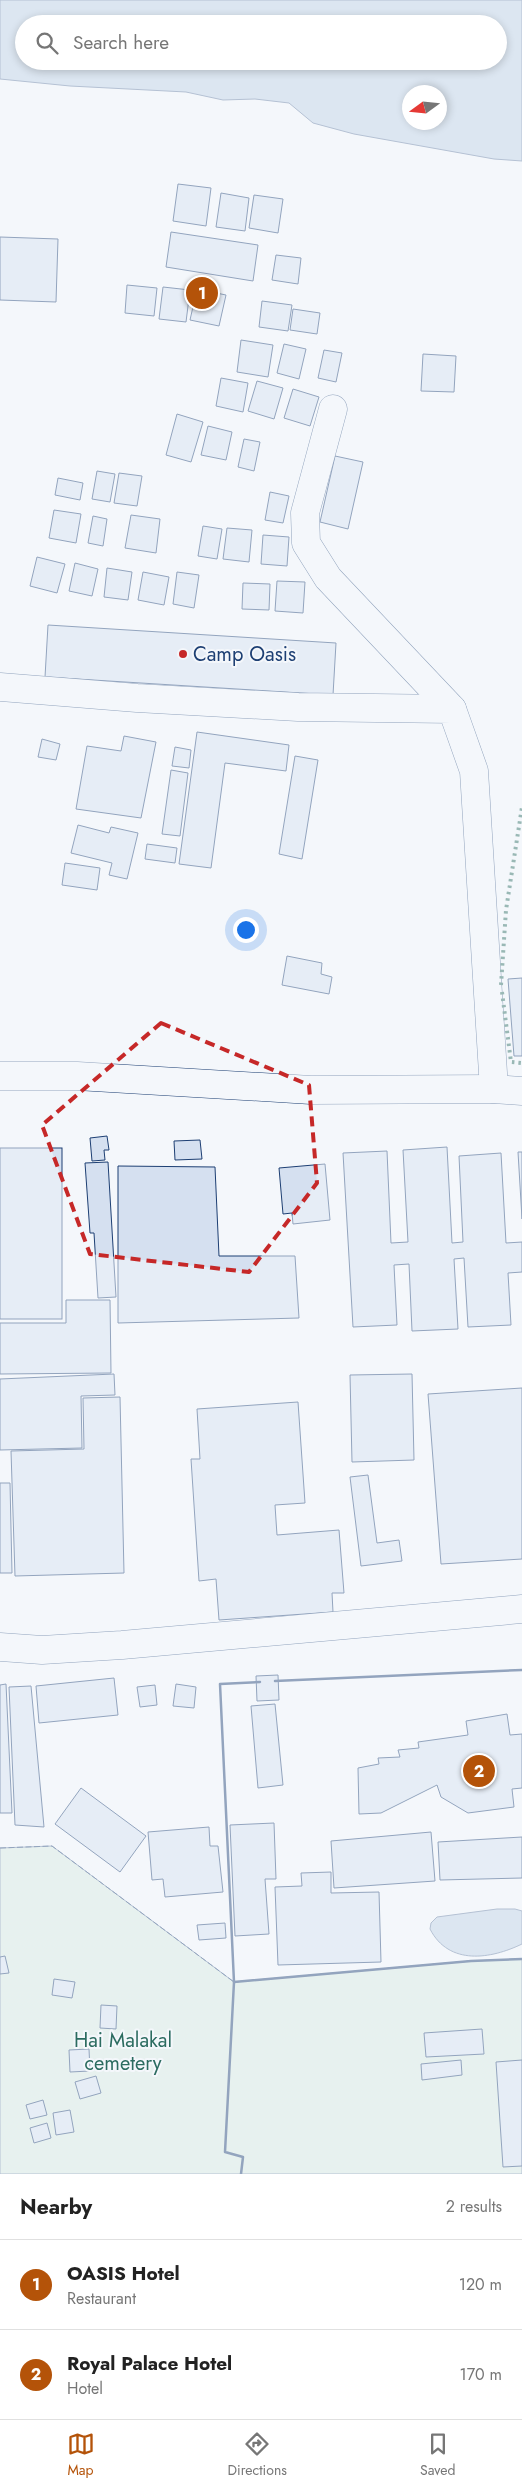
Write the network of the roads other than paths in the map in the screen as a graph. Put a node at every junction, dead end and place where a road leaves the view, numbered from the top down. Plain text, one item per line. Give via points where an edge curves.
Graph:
1 (333, 409) dead end
2 (0, 687) edge
3 (452, 709) junction
4 (0, 1076) edge
5 (494, 1089) junction
6 (522, 1091) edge
7 (522, 1609) edge
8 (0, 1647) edge

1 - 3 street via 304,513 306,543 328,578
2 - 3 street via 298,706
3 - 5 street via 474,771
4 - 5 street via 77,1076 310,1090
5 - 6 street
7 - 8 street via 122,1645 42,1650

